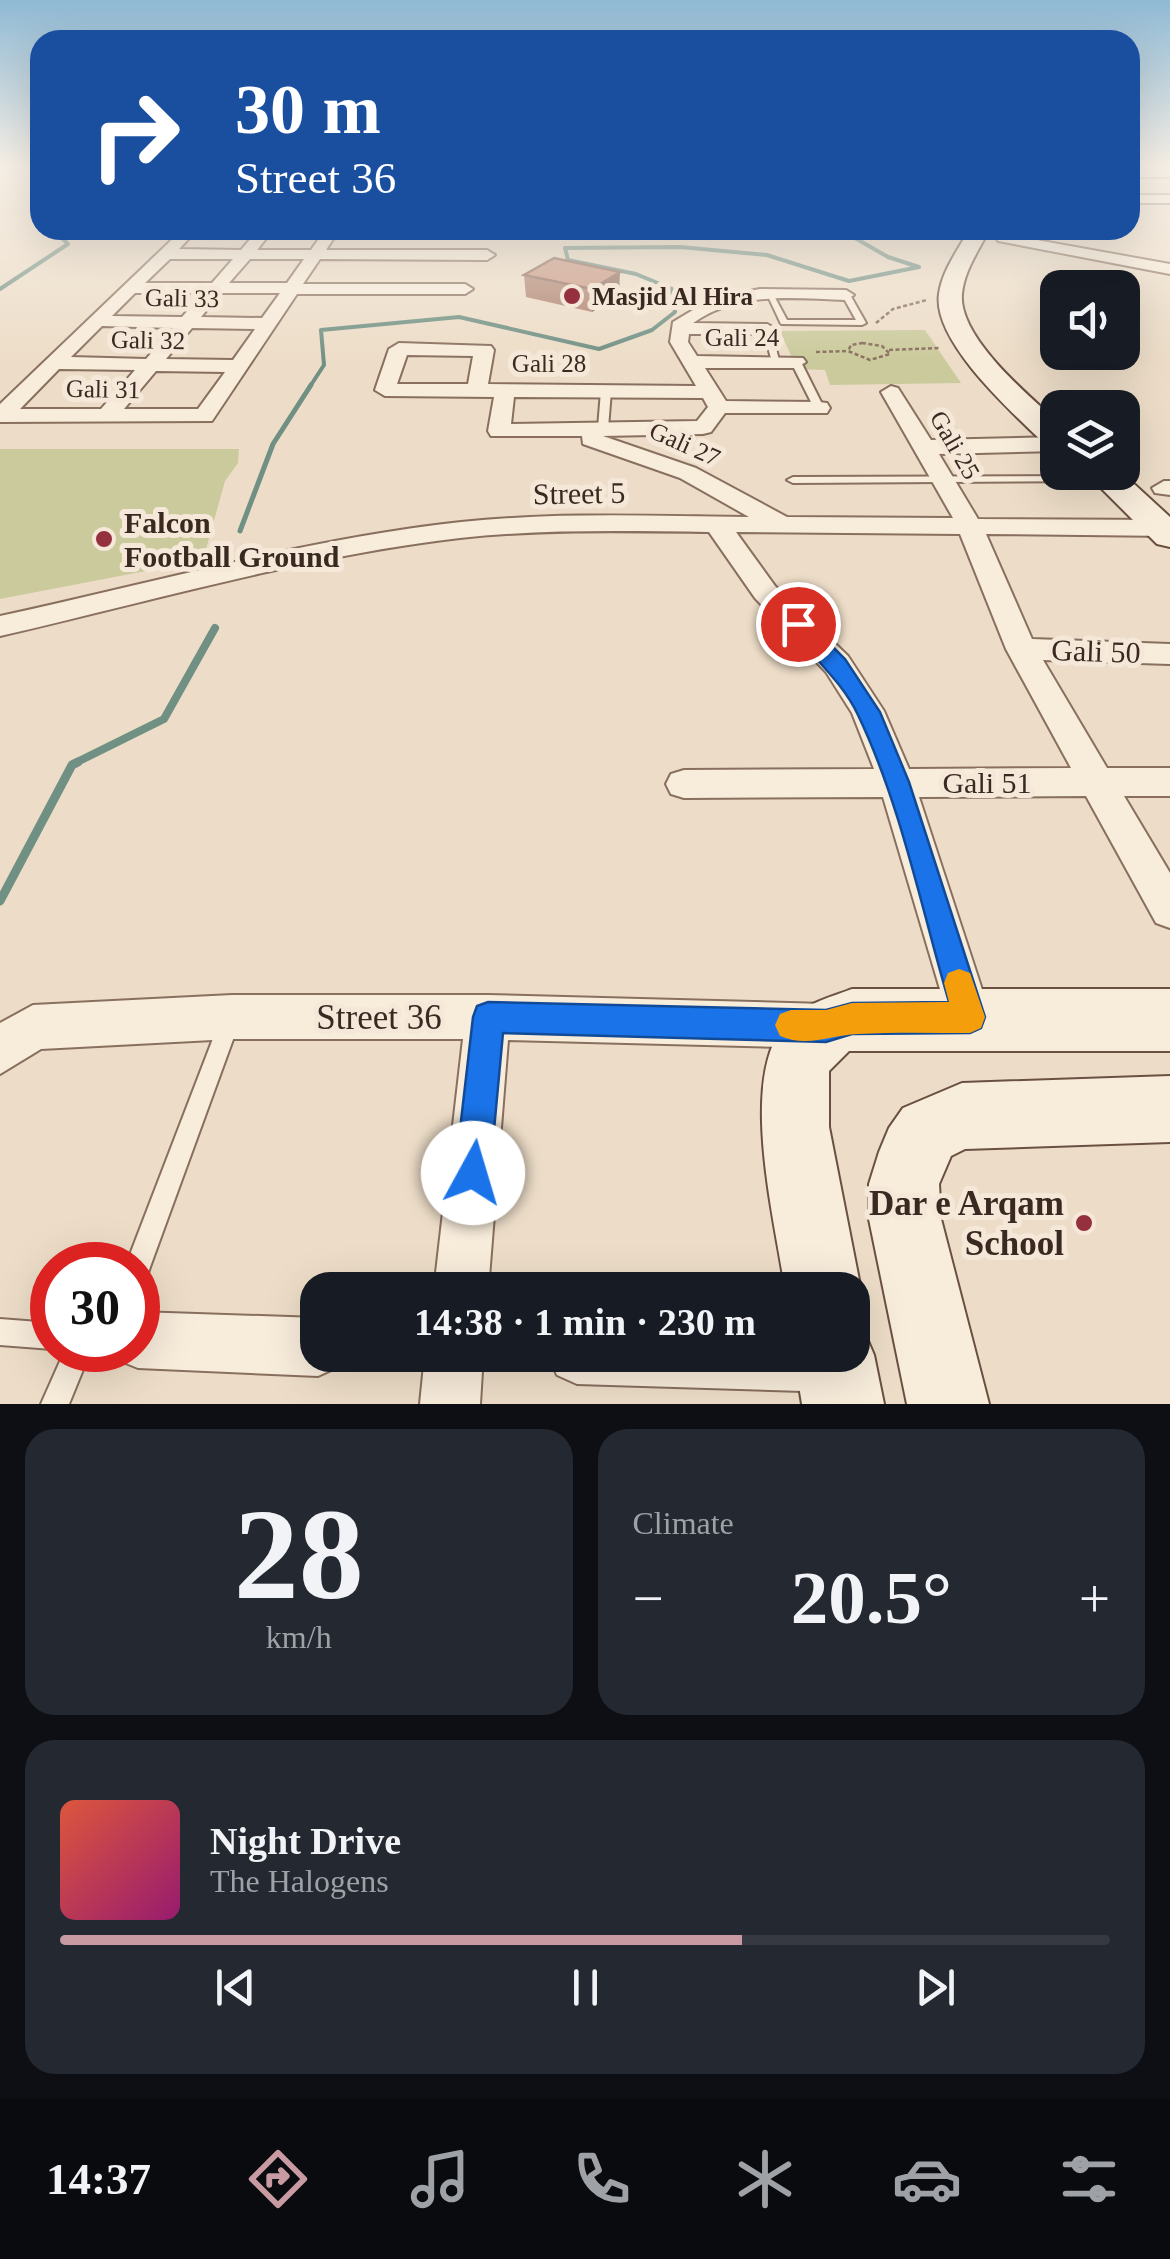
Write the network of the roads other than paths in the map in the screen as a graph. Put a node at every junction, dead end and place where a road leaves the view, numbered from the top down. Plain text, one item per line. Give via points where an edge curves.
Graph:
1 (180, 240) edge
2 (257, 240) edge
3 (325, 240) edge
4 (981, 240) edge
5 (987, 240) edge
6 (1022, 240) edge
7 (1135, 244) dead end
8 (383, 249) junction
9 (1077, 252) junction
10 (166, 254) junction
11 (245, 254) junction
12 (315, 255) junction
13 (487, 256) dead end
14 (990, 267) dead end
15 (1170, 269) edge
16 (132, 288) junction
17 (217, 288) junction
18 (292, 288) junction
19 (363, 288) junction
20 (465, 288) dead end
21 (770, 294) junction
22 (846, 295) joint
23 (96, 321) junction
24 (187, 323) junction
25 (268, 324) junction
26 (679, 328) junction
27 (767, 329) joint
28 (688, 362) junction
29 (786, 362) junction
30 (56, 364) junction
31 (152, 365) junction
32 (239, 366) junction
33 (476, 390) junction
34 (504, 390) junction
35 (606, 391) junction
36 (891, 392) dead end
37 (714, 405) junction
38 (818, 408) joint
39 (1, 416) edge
40 (107, 416) junction
41 (1040, 423) edge
42 (603, 428) junction
43 (558, 431) junction
44 (1040, 442) edge
45 (926, 447) junction
46 (1040, 474) edge
47 (792, 480) dead end
48 (944, 480) junction
49 (1140, 480) edge
50 (1168, 489) edge
51 (1130, 490) edge
52 (718, 524) junction
53 (782, 524) junction
54 (970, 526) junction
55 (1168, 531) edge
56 (10, 624) edge
57 (1021, 649) junction
58 (0, 651) edge
59 (1170, 654) edge
60 (896, 782) junction
61 (1098, 782) junction
62 (1170, 782) edge
63 (684, 784) dead end
64 (1170, 910) edge
65 (232, 1017) junction
66 (488, 1017) junction
67 (970, 1017) junction
68 (1170, 1020) edge
69 (818, 1033) junction
70 (0, 1051) edge
71 (1170, 1109) edge
72 (147, 1242) edge
73 (463, 1272) edge
74 (820, 1272) edge
75 (0, 1332) edge
76 (30, 1334) edge
77 (160, 1341) edge
78 (300, 1345) edge
79 (69, 1372) edge
80 (453, 1372) edge
81 (55, 1404) edge
82 (450, 1404) edge
83 (948, 1404) edge

1 - 10 street
2 - 11 street
3 - 12 street
4 - 41 street via 951,290 952,312 1009,393
5 - 14 street
6 - 9 street
7 - 9 street
8 - 12 street
8 - 13 street
8 - 19 street
9 - 15 street
10 - 11 street
10 - 16 street
11 - 12 street
11 - 17 street
12 - 18 street
16 - 17 street
16 - 23 street
17 - 18 street
17 - 24 street
18 - 19 street
18 - 25 street
19 - 20 street
21 - 22 street
21 - 22 lane via 784,322 862,323
21 - 26 street via 735,298 687,317
23 - 24 street, Gali 33
23 - 30 street
24 - 25 street, Gali 33
24 - 31 street
25 - 32 street
26 - 27 street
26 - 28 street
27 - 29 lane
28 - 29 street, Gali 24
28 - 37 street
29 - 38 lane
30 - 31 street, Gali 32
30 - 39 street
31 - 32 street, Gali 32
31 - 40 street
32 - 40 street, Gali 31 via 204,416
33 - 33 street, Gali 28 via 484,350 398,349 386,390
33 - 34 street, Gali 28
34 - 35 street, Gali 28
34 - 43 street, Gali 27 via 499,431
35 - 37 street, Gali 28
35 - 42 lane
36 - 45 street, Gali 25
37 - 38 street, Gali 27
37 - 42 street, Gali 27 via 703,427
39 - 40 street, Gali 31
42 - 43 street, Gali 27
43 - 53 street, Gali 27 via 654,458
44 - 45 street
45 - 48 street, Gali 25
46 - 48 lane
47 - 48 lane
48 - 54 street, Gali 25
49 - 50 street
51 - 55 street
52 - 53 street, Street 5
52 - 56 street, Street 5 via 578,524 418,536
52 - 60 street via 765,592 837,664 868,712
53 - 54 street, Street 5
54 - 55 street, Street 5
54 - 57 street, Gali 25
56 - 58 street
57 - 59 street, Gali 50
57 - 61 street, Gali 25
60 - 61 street, Gali 51
60 - 63 street, Gali 51
60 - 67 street
61 - 62 street, Gali 51
61 - 64 street, Gali 25
65 - 66 street, Street 36
65 - 70 street, Street 36 via 33,1027
65 - 72 lane
66 - 69 street, Street 36
66 - 73 street
67 - 68 street
67 - 69 street via 852,1018
69 - 74 street via 799,1061 790,1094
71 - 83 street via 962,1116 926,1132 904,1184 905,1219
75 - 76 lane
77 - 78 street
79 - 81 lane
80 - 82 street

